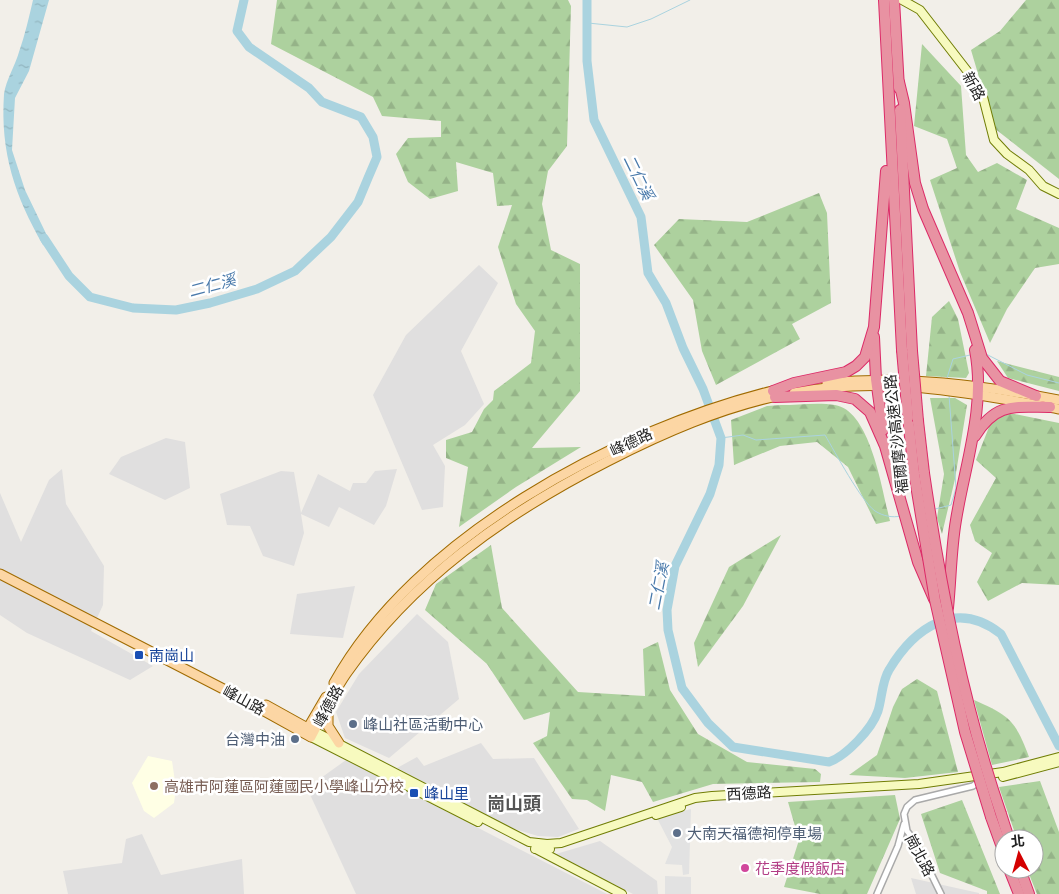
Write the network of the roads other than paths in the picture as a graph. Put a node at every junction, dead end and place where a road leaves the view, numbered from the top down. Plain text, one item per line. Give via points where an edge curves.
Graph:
1 (884, 0) edge
2 (894, 0) edge
3 (902, 0) edge
4 (899, 82) junction
5 (890, 125) junction
6 (1059, 194) edge
7 (968, 313) junction
8 (874, 327) junction
9 (907, 350) junction
10 (877, 383) junction
11 (978, 390) junction
12 (772, 394) junction
13 (1036, 396) junction
14 (1059, 400) edge
15 (1055, 408) edge
16 (973, 439) junction
17 (885, 446) junction
18 (919, 473) junction
19 (0, 568) edge
20 (0, 574) edge
21 (935, 600) junction
22 (947, 616) junction
23 (325, 705) junction
24 (291, 719) junction
25 (309, 732) junction
26 (339, 743) junction
27 (1059, 757) edge
28 (1059, 762) edge
29 (1003, 774) junction
30 (977, 779) junction
31 (712, 798) junction
32 (996, 816) junction
33 (904, 824) junction
34 (999, 829) edge
35 (1004, 829) edge
36 (529, 842) junction
37 (535, 849) junction
38 (1013, 879) edge
39 (1024, 879) edge
40 (622, 894) edge
41 (877, 894) edge
42 (940, 894) edge
43 (1019, 894) edge
44 (1029, 894) edge

1 - 5 highway, 福爾摩沙高速公路
2 - 4 highway, 福爾摩沙高速公路
3 - 6 street, 新路 via 920,10 968,72 983,97 994,140 1043,186
4 - 7 highway via 915,183
4 - 9 highway, 福爾摩沙高速公路
5 - 8 highway
5 - 9 highway, 福爾摩沙高速公路
7 - 11 highway
7 - 13 highway via 982,358 993,374 1000,381
8 - 10 highway
8 - 12 highway via 865,357 851,370 794,383
9 - 18 highway, 福爾摩沙高速公路, bridge
10 - 11 main road, 峰德路
10 - 12 main road, 峰德路
10 - 17 highway
11 - 13 main road, 峰德路
11 - 15 main road, 峰德路
11 - 16 highway
12 - 17 highway via 824,394 855,400 870,412
12 - 23 main road, 峰德路 via 689,416 574,474 469,546 418,590 369,644
13 - 14 main road, 峰德路
15 - 16 highway via 1013,407 996,411
16 - 22 highway, bridge via 953,538
17 - 21 highway, bridge via 918,562
18 - 21 highway, 福爾摩沙高速公路, bridge
18 - 22 highway, 福爾摩沙高速公路, bridge
19 - 24 main road, 峰山路
20 - 25 main road, 峰山路
21 - 32 highway, 福爾摩沙高速公路, bridge via 965,732
22 - 32 highway, 福爾摩沙高速公路, bridge
23 - 24 main road via 309,717
23 - 25 main road, 峰德路
23 - 26 main road via 328,726
24 - 25 main road, 峰山路
25 - 26 street, 峰山路
25 - 37 street, 峰山路
26 - 36 street, 峰山路
27 - 29 street
28 - 29 street
29 - 30 street, 西德路
30 - 31 street, 西德路
30 - 33 street, 崗北路 via 964,789 916,800 906,808
31 - 36 street, 西德路 via 668,806 561,843
31 - 37 street, 西德路 via 562,848
32 - 34 highway, 福爾摩沙高速公路
32 - 35 highway, 福爾摩沙高速公路
33 - 41 street
33 - 42 street, 崗北路
36 - 37 street
37 - 40 street, 峰山路
38 - 43 highway
39 - 44 highway

